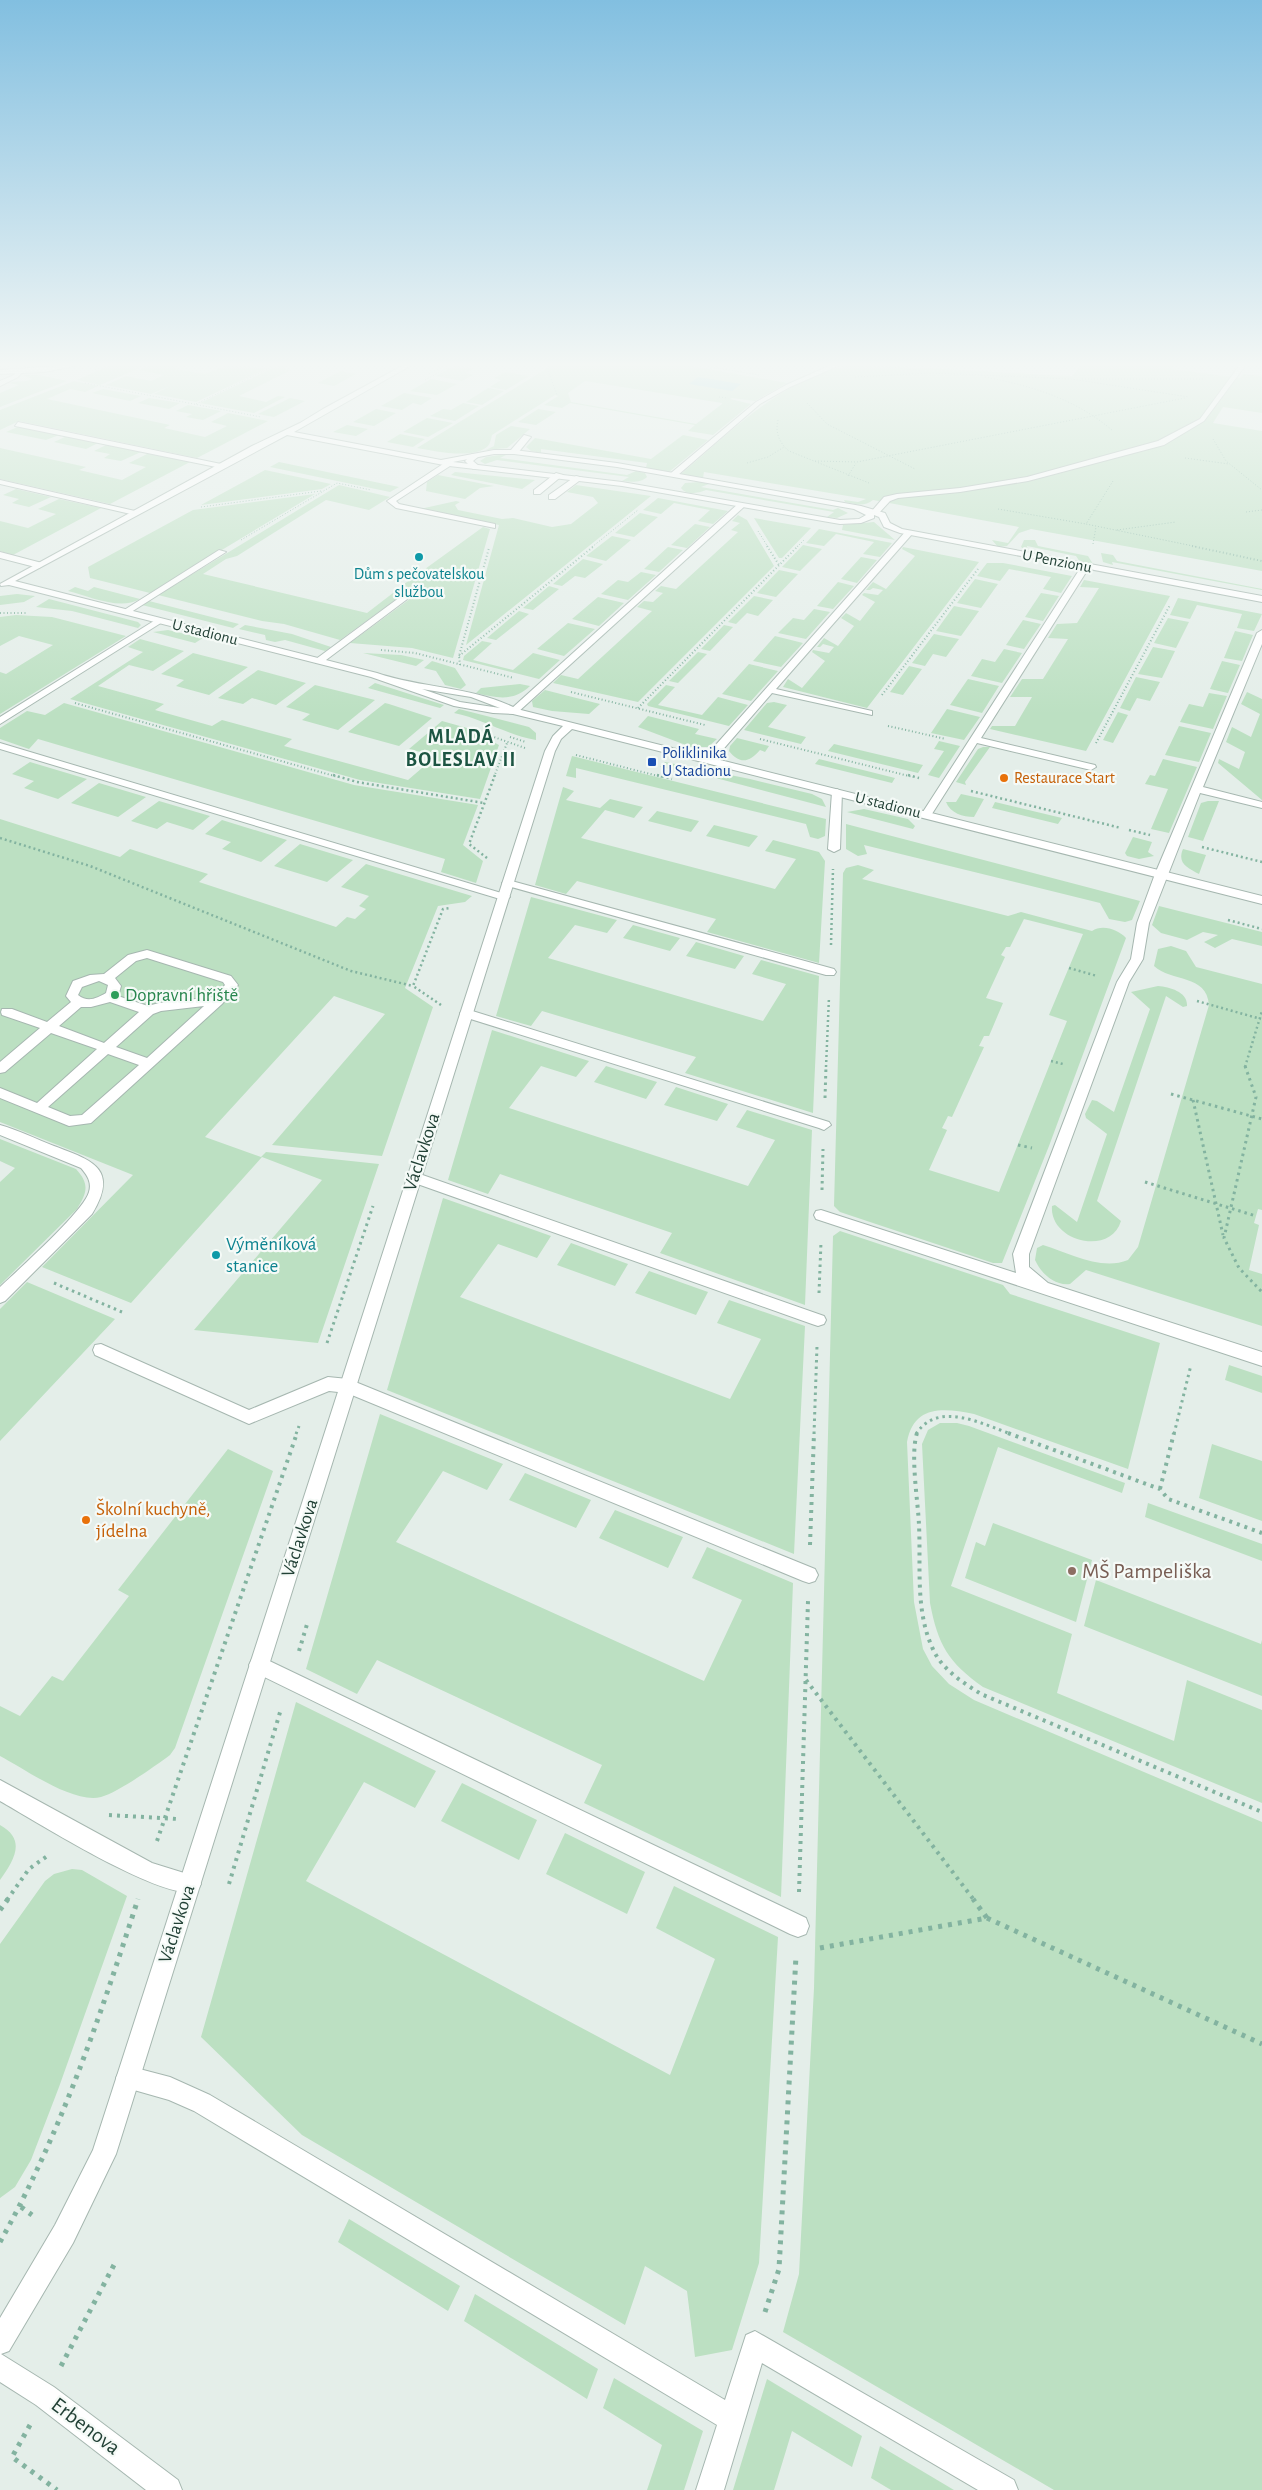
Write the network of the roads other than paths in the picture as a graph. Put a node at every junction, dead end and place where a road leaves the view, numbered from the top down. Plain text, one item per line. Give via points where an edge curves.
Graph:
1 (0, 482) edge
2 (192, 482) edge
3 (418, 482) edge
4 (550, 482) edge
5 (573, 482) edge
6 (609, 482) edge
7 (645, 482) edge
8 (679, 482) edge
9 (714, 482) edge
10 (1008, 482) edge
11 (622, 484) junction
12 (537, 492) dead end
13 (683, 494) junction
14 (552, 498) dead end
15 (742, 505) junction
16 (861, 508) junction
17 (875, 512) junction
18 (135, 513) junction
19 (492, 526) dead end
20 (909, 533) junction
21 (222, 552) road end
22 (0, 555) edge
23 (39, 565) junction
24 (1086, 566) junction
25 (4, 584) edge
26 (414, 591) dead end
27 (1262, 599) edge
28 (125, 612) junction
29 (160, 621) junction
30 (1262, 633) edge
31 (319, 661) junction
32 (770, 690) junction
33 (514, 711) junction
34 (869, 713) road end
35 (0, 721) edge
36 (571, 724) junction
37 (974, 739) junction
38 (0, 746) edge
39 (709, 759) junction
40 (1088, 766) road end
41 (1197, 789) junction
42 (837, 792) junction
43 (1262, 805) edge
44 (926, 815) junction
45 (834, 849) dead end
46 (1161, 874) junction
47 (506, 890) junction
48 (1262, 900) edge
49 (830, 972) dead end
50 (107, 978) junction
51 (108, 997) junction
52 (218, 1001) junction
53 (79, 1002) junction
54 (148, 1011) junction
55 (7, 1012) dead end
56 (466, 1013) junction
57 (50, 1027) junction
58 (107, 1048) junction
59 (150, 1064) junction
60 (0, 1070) edge
61 (0, 1093) edge
62 (38, 1109) junction
63 (824, 1125) dead end
64 (0, 1130) edge
65 (414, 1177) junction
66 (821, 1215) dead end
67 (1047, 1290) junction
68 (0, 1297) edge
69 (818, 1320) dead end
70 (101, 1350) dead end
71 (1262, 1359) edge
72 (348, 1386) junction
73 (809, 1575) dead end
74 (259, 1665) junction
75 (0, 1790) edge
76 (190, 1884) junction
77 (798, 1926) dead end
78 (128, 2078) junction
79 (0, 2342) edge
80 (0, 2367) edge
81 (732, 2418) junction
82 (168, 2490) edge
83 (710, 2490) edge
84 (1004, 2490) edge

1 - 18 street
2 - 18 street
3 - 19 street via 392,501 396,506
4 - 12 street
5 - 14 street
6 - 11 street
7 - 11 street
8 - 13 street via 673,488
9 - 16 street, U Penzionu
10 - 17 street via 887,499
11 - 13 street
13 - 15 street
15 - 16 street via 846,522 869,518 869,512
15 - 33 street
16 - 17 street, U Penzionu
17 - 20 street, U Penzionu via 890,527
18 - 23 street
20 - 24 street, U Penzionu
20 - 32 street
21 - 28 street
22 - 23 street
23 - 25 street
24 - 27 street, U Penzionu
24 - 37 street
25 - 28 street, U stadionu
26 - 31 street
28 - 29 street, U stadionu
29 - 31 street, U stadionu
29 - 35 street
30 - 41 street
31 - 33 street, U stadionu via 480,710
32 - 34 street
32 - 39 street
33 - 36 street, U stadionu
36 - 39 street, U stadionu
36 - 47 street, Václavkova via 552,745
37 - 40 street
37 - 44 street
38 - 47 street
39 - 42 street, U stadionu
41 - 43 street
41 - 46 street
42 - 44 street, U stadionu
42 - 45 street
44 - 46 street, U stadionu
46 - 48 street, U stadionu
46 - 67 street via 1143,923 1137,958 1123,982 1021,1254 1022,1269
47 - 49 street
47 - 56 street, Václavkova
50 - 51 street via 115,986
50 - 52 street via 132,958 152,955 227,979 231,988
50 - 53 street via 92,978 79,983 72,996
51 - 53 street via 92,1003
51 - 54 street
52 - 54 street
52 - 59 street
53 - 57 street
54 - 58 street
55 - 57 street
56 - 63 street
56 - 65 street, Václavkova
57 - 58 street
57 - 60 street
58 - 59 street
58 - 62 street
59 - 62 street via 86,1120 69,1121
61 - 62 street
64 - 68 street via 86,1164 95,1174 97,1184 96,1198 87,1210
65 - 69 street
65 - 72 street, Václavkova
66 - 67 street
67 - 71 street
70 - 72 street via 250,1417 328,1384
72 - 73 street
72 - 74 street, Václavkova
74 - 76 street, Václavkova
74 - 77 street
75 - 76 street via 146,1871
76 - 78 street, Václavkova
78 - 79 street, Václavkova via 104,2154 86,2193
78 - 81 street via 170,2089 202,2103
80 - 82 street, Erbenova via 45,2396
81 - 83 street
81 - 84 street via 755,2344

